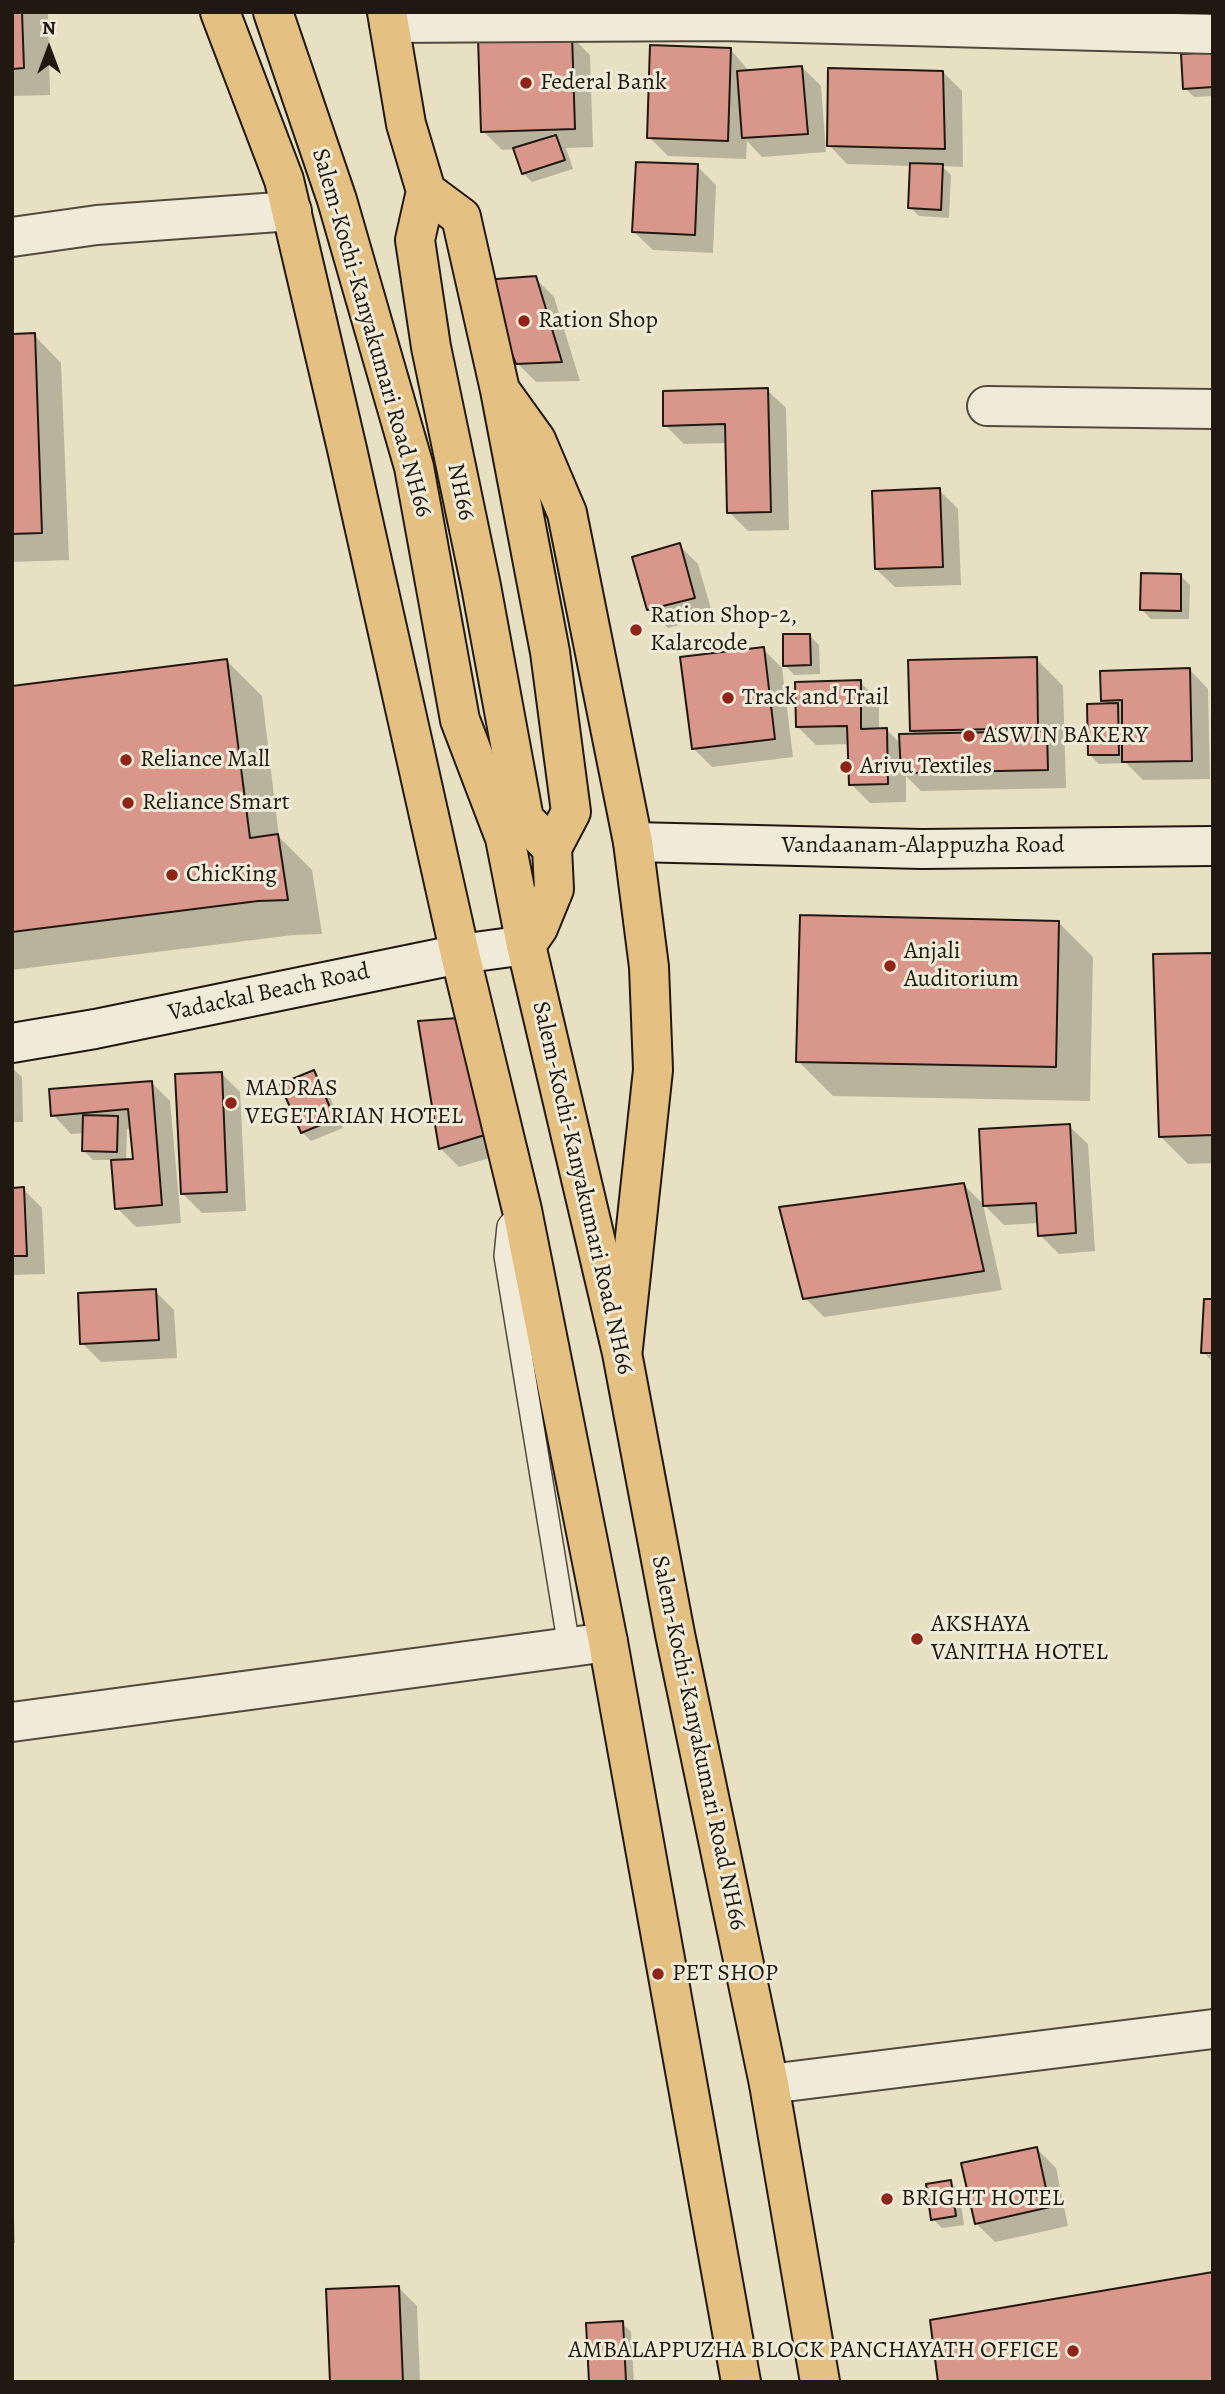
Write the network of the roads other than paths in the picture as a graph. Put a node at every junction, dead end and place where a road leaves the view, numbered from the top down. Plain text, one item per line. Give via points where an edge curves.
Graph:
1 (220, 12) edge
2 (273, 12) edge
3 (388, 18) edge
4 (1213, 34) edge
5 (426, 191) junction
6 (292, 211) junction
7 (12, 237) edge
8 (500, 390) junction
9 (987, 406) dead end
10 (1213, 409) edge
11 (633, 842) junction
12 (1213, 846) edge
13 (552, 848) junction
14 (526, 945) junction
15 (460, 954) junction
16 (12, 1043) edge
17 (522, 1210) junction
18 (622, 1353) junction
19 (608, 1642) junction
20 (569, 1647) junction
21 (12, 1722) edge
22 (1213, 2029) edge
23 (769, 2084) junction
24 (741, 2382) edge
25 (820, 2382) edge

1 - 6 main road
2 - 14 main road, Salem-Kochi-Kanyakumari Road NH66 / NH66 via 337,200 414,467 460,720 505,838
3 - 4 street
3 - 5 main road, NH66 via 406,124
5 - 8 main road via 461,217
5 - 13 main road, NH66 via 415,240 431,347 524,819
6 - 7 street via 97,225
6 - 15 main road
8 - 11 main road via 536,440 567,513
8 - 13 main road via 550,652 571,812
9 - 10 street
11 - 12 street, Vandaanam-Alappuzha Road via 922,849
11 - 18 main road via 649,968 653,1070
13 - 14 main road via 554,889
14 - 15 street, Vadackal Beach Road
14 - 18 main road, Salem-Kochi-Kanyakumari Road NH66 / NH66
15 - 16 street, Vadackal Beach Road
15 - 17 main road
17 - 19 main road
17 - 20 lane via 508,1226 505,1256
18 - 23 main road, Salem-Kochi-Kanyakumari Road NH66 / NH66 via 674,1634
19 - 20 street
19 - 24 main road
20 - 21 street
22 - 23 street
23 - 25 main road, Salem-Kochi-Kanyakumari Road NH66 / NH66

